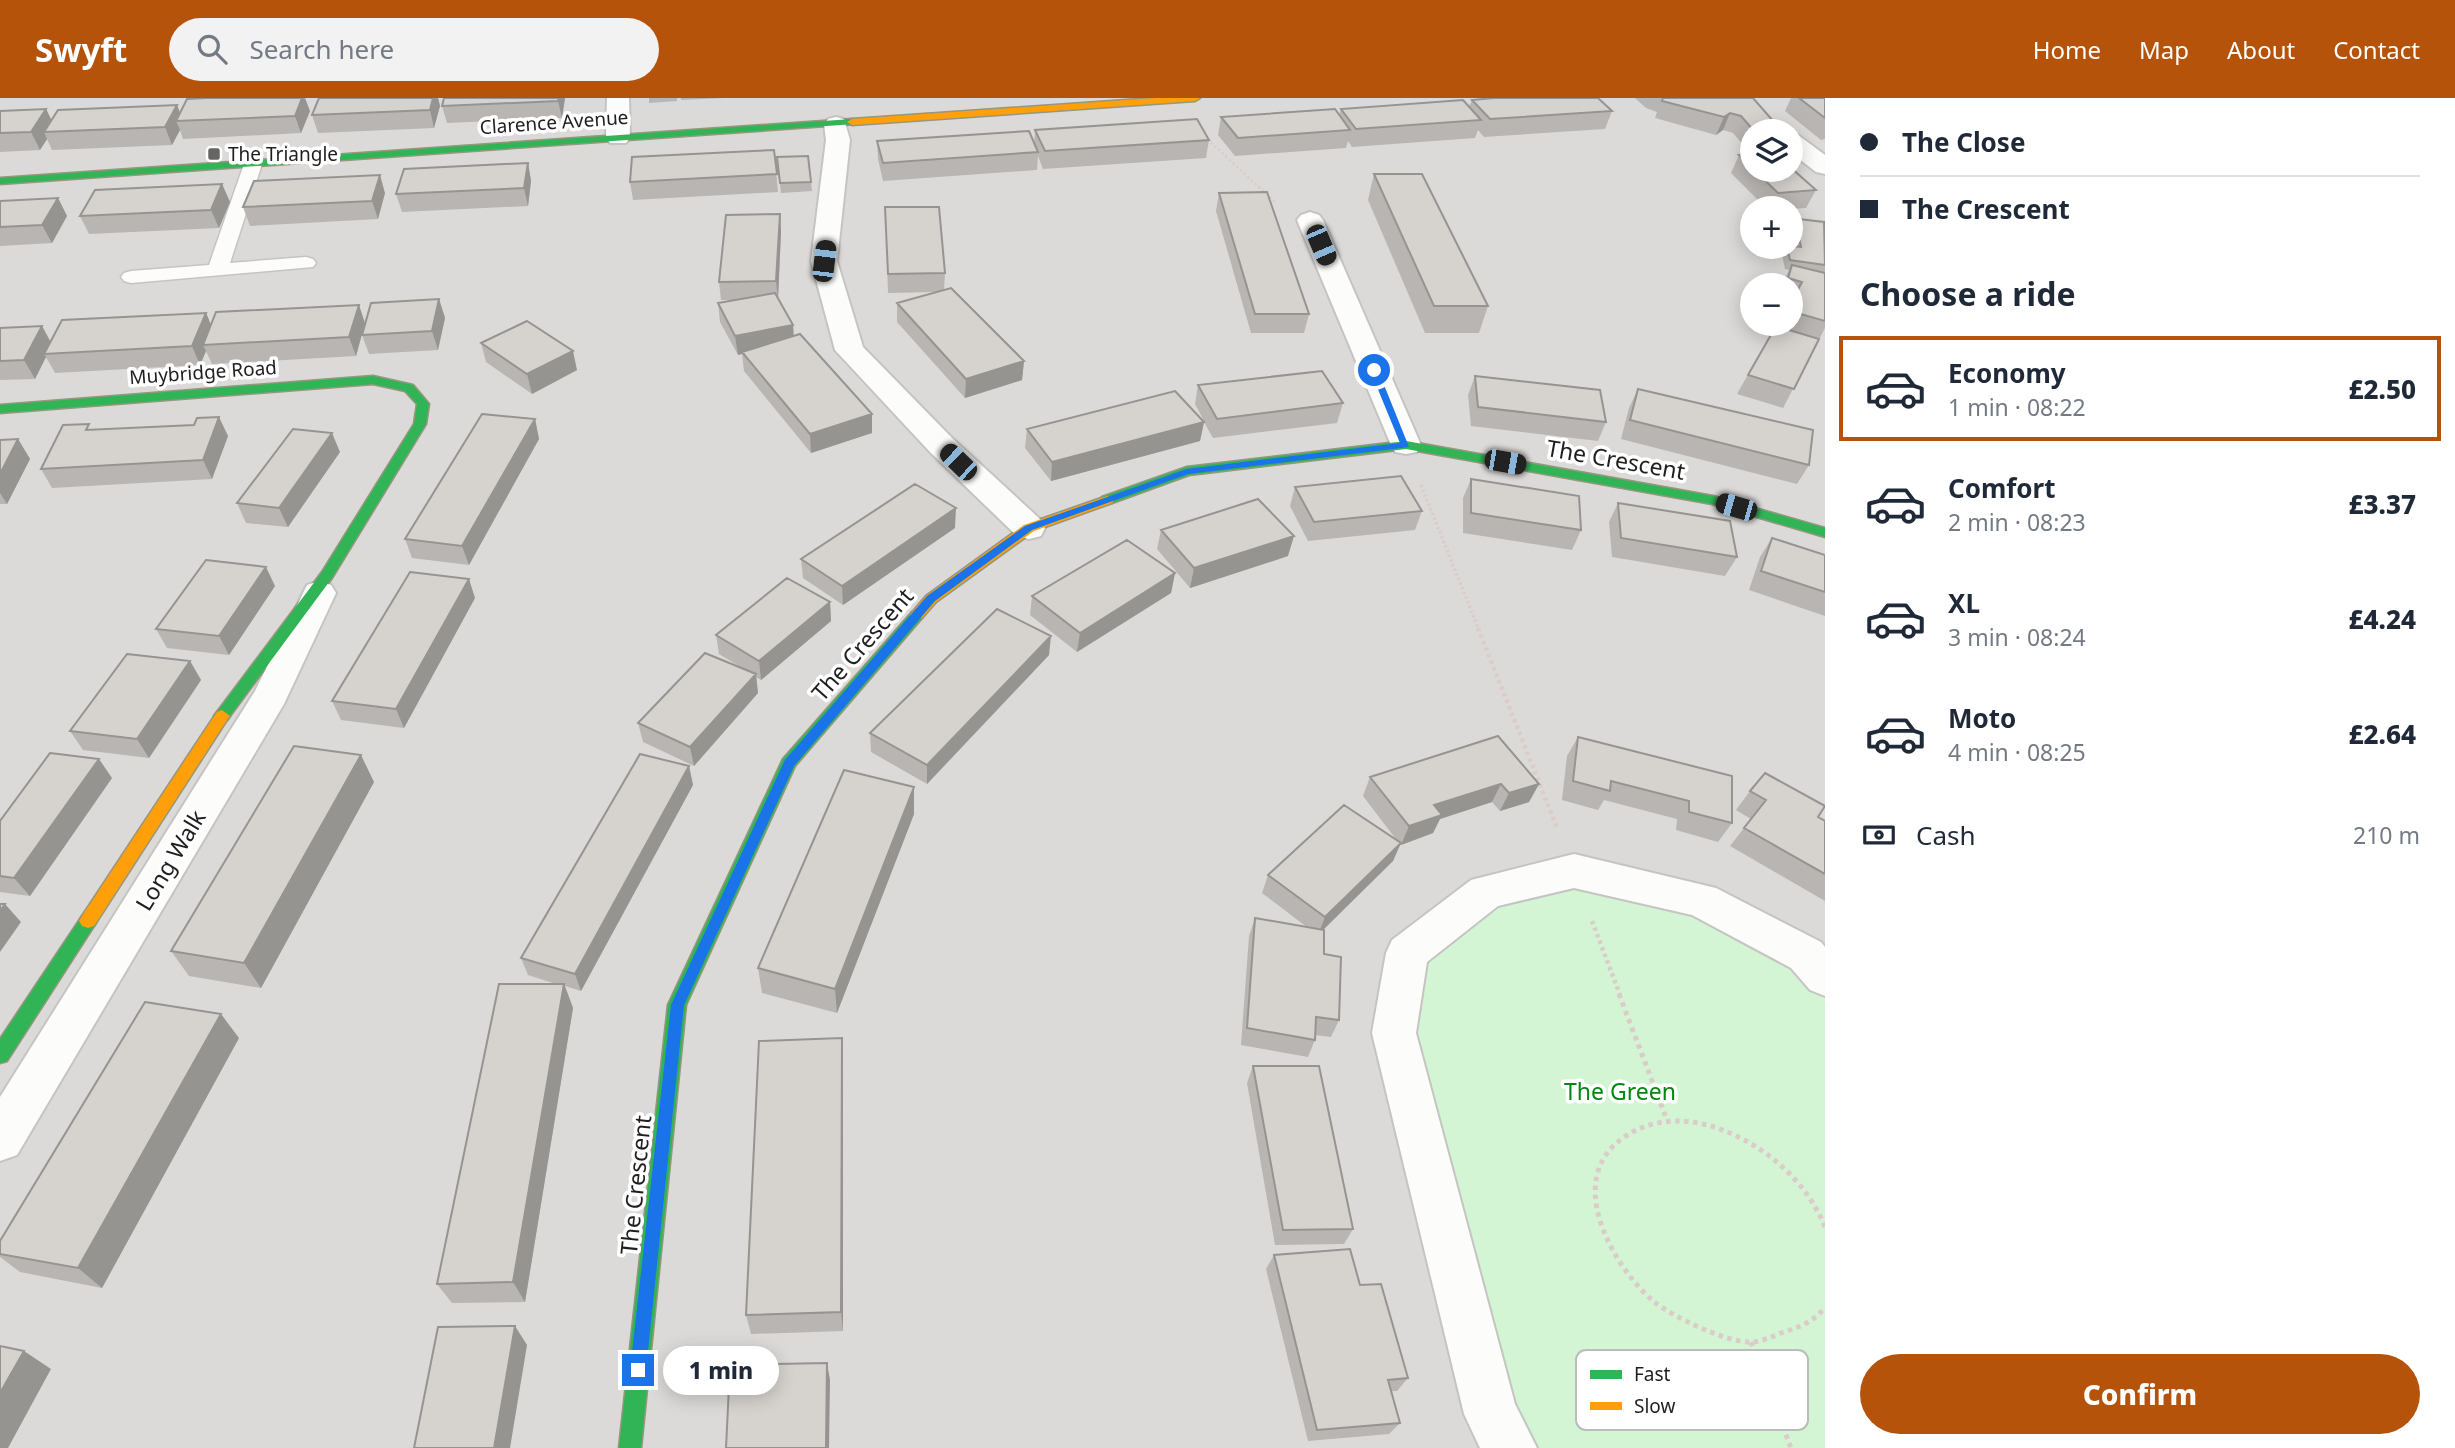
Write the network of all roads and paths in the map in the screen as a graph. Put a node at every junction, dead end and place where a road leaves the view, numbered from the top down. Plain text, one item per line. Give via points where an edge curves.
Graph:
1 (618, 98) edge
2 (1180, 98) edge
3 (836, 124) junction
4 (618, 138) junction
5 (1803, 150) edge
6 (253, 164) junction
7 (1825, 167) edge
8 (0, 181) edge
9 (1310, 220) joint
10 (306, 263) dead end
11 (218, 270) junction
12 (131, 277) dead end
13 (409, 388) joint
14 (0, 409) edge
15 (1406, 445) junction
16 (1029, 528) junction
17 (1825, 533) edge
18 (327, 575) junction
19 (1574, 871) junction
20 (1825, 977) edge
21 (0, 1055) edge
22 (1667, 1120) junction
23 (0, 1139) edge
24 (1825, 1227) edge
25 (1825, 1307) edge
26 (1751, 1342) junction
27 (1754, 1350) edge
28 (1784, 1430) edge
29 (629, 1448) edge
30 (1510, 1448) edge
31 (1791, 1448) edge

1 - 4 street
2 - 3 street, Clarence Avenue
2 - 9 path via 1189,122 1268,197
3 - 4 street, Clarence Avenue
3 - 16 street via 824,261 849,350
4 - 6 street, Clarence Avenue
5 - 7 street
6 - 8 street, Clarence Avenue
6 - 11 lane
9 - 15 street
10 - 11 lane
11 - 12 lane
13 - 14 street, Muybridge Road via 373,380
13 - 18 street, Long Walk via 423,404 420,424
15 - 16 street, The Crescent via 1187,471
15 - 17 street, The Crescent via 1701,498
15 - 19 path
16 - 29 street, The Crescent via 931,599 789,763 677,1005
18 - 21 street, Long Walk via 237,693
18 - 23 street, Long Walk via 271,695
19 - 20 street via 1701,900 1805,955
19 - 22 path
19 - 30 street via 1486,892 1406,953 1394,1033 1491,1414
22 - 24 path via 1717,1128 1749,1142 1790,1173 1821,1214
22 - 26 path via 1618,1138 1602,1157 1594,1193 1603,1236 1622,1268 1649,1297 1701,1330
25 - 26 path via 1815,1322
26 - 27 path
28 - 31 path

